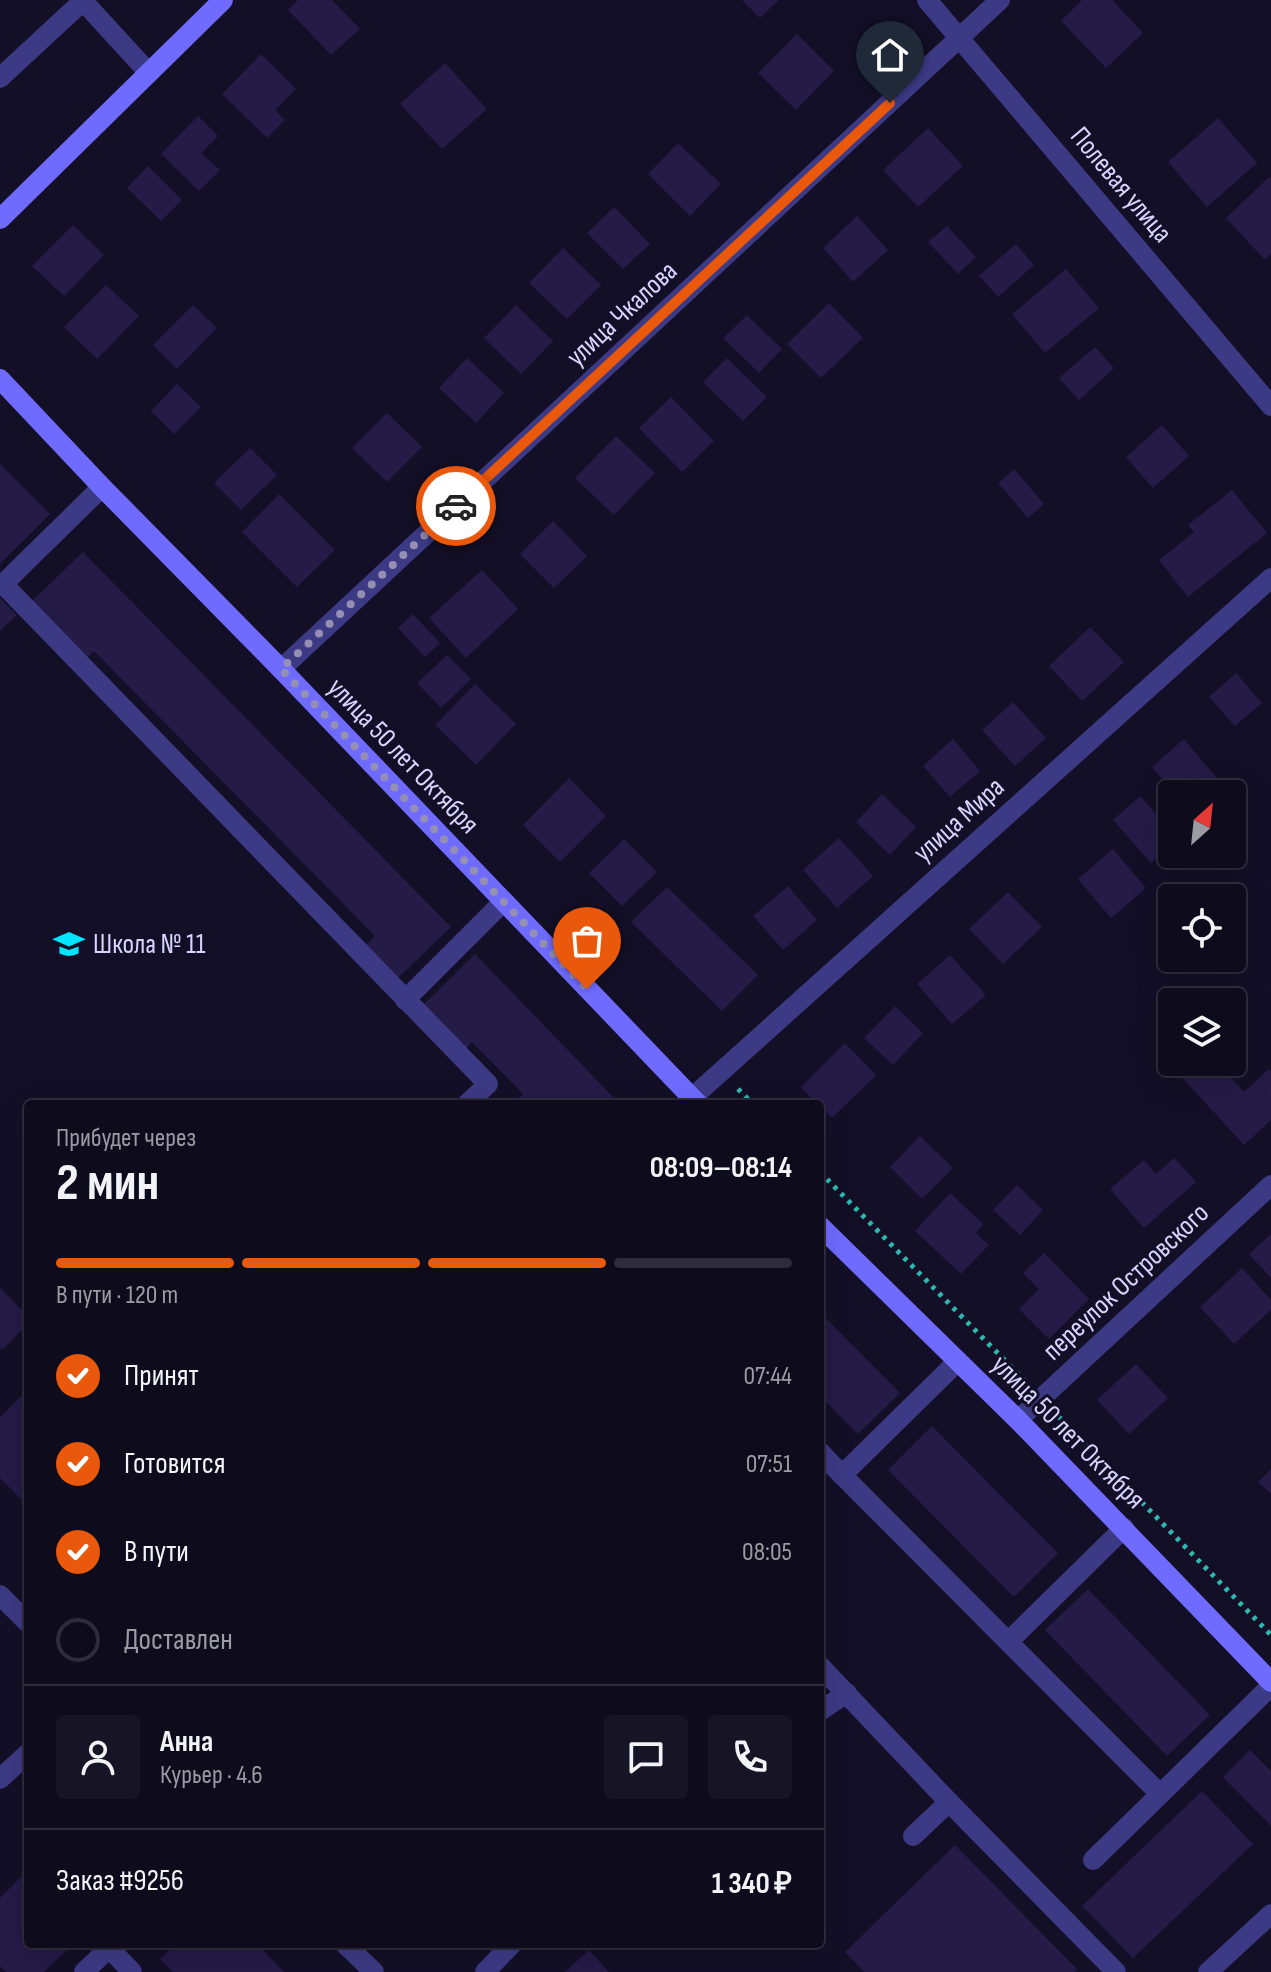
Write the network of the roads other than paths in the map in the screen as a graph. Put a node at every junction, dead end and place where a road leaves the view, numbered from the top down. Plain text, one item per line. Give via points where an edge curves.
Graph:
1 (223, 0) edge
2 (927, 0) edge
3 (1000, 0) edge
4 (960, 38) junction
5 (149, 73) junction
6 (0, 78) edge
7 (0, 219) edge
8 (0, 379) edge
9 (1271, 406) edge
10 (102, 487) junction
11 (1271, 578) edge
12 (2, 583) edge
13 (281, 669) junction
14 (503, 902) junction
15 (405, 1000) junction
16 (471, 1100) edge
17 (690, 1100) edge
18 (694, 1100) edge
19 (1271, 1185) edge
20 (824, 1230) edge
21 (958, 1361) junction
22 (1018, 1420) junction
23 (824, 1456) edge
24 (842, 1475) junction
25 (1124, 1528) junction
26 (0, 1595) edge
27 (24, 1619) edge
28 (1009, 1641) junction
29 (824, 1670) edge
30 (1271, 1684) edge
31 (847, 1693) junction
32 (824, 1708) edge
33 (24, 1757) edge
34 (0, 1779) edge
35 (1160, 1794) junction
36 (949, 1802) junction
37 (913, 1836) dead end
38 (1093, 1860) dead end
39 (1271, 1914) edge
40 (109, 1948) edge
41 (113, 1948) edge
42 (349, 1948) edge
43 (508, 1948) edge
44 (84, 1972) edge
45 (132, 1972) edge
46 (373, 1972) edge
47 (485, 1972) edge
48 (1116, 1972) edge
49 (1208, 1972) edge

1 - 5 main road
2 - 4 street, Полевая улица
3 - 4 street, улица Чкалова
4 - 9 street, Полевая улица
4 - 13 street, улица Чкалова
5 - 6 street via 83,1
5 - 7 main road
8 - 10 main road, улица 50 лет Октября
10 - 12 street
10 - 13 main road, улица 50 лет Октября
11 - 18 street, улица Мира
12 - 15 street
13 - 14 main road, улица 50 лет Октября
14 - 15 street
14 - 17 main road, улица 50 лет Октября
15 - 16 street via 488,1084
19 - 22 street, переулок Островского
20 - 21 main road, улица 50 лет Октября
21 - 22 main road, улица 50 лет Октября
21 - 24 street
22 - 25 main road, улица 50 лет Октября
23 - 24 street
24 - 28 street
25 - 28 street
25 - 30 main road, улица 50 лет Октября
26 - 27 street
28 - 35 street
29 - 31 street
30 - 35 street
31 - 32 street
31 - 36 street
33 - 34 street
35 - 38 street
36 - 37 street
36 - 48 street
39 - 49 street
40 - 44 street
41 - 45 street
42 - 46 street
43 - 47 street

